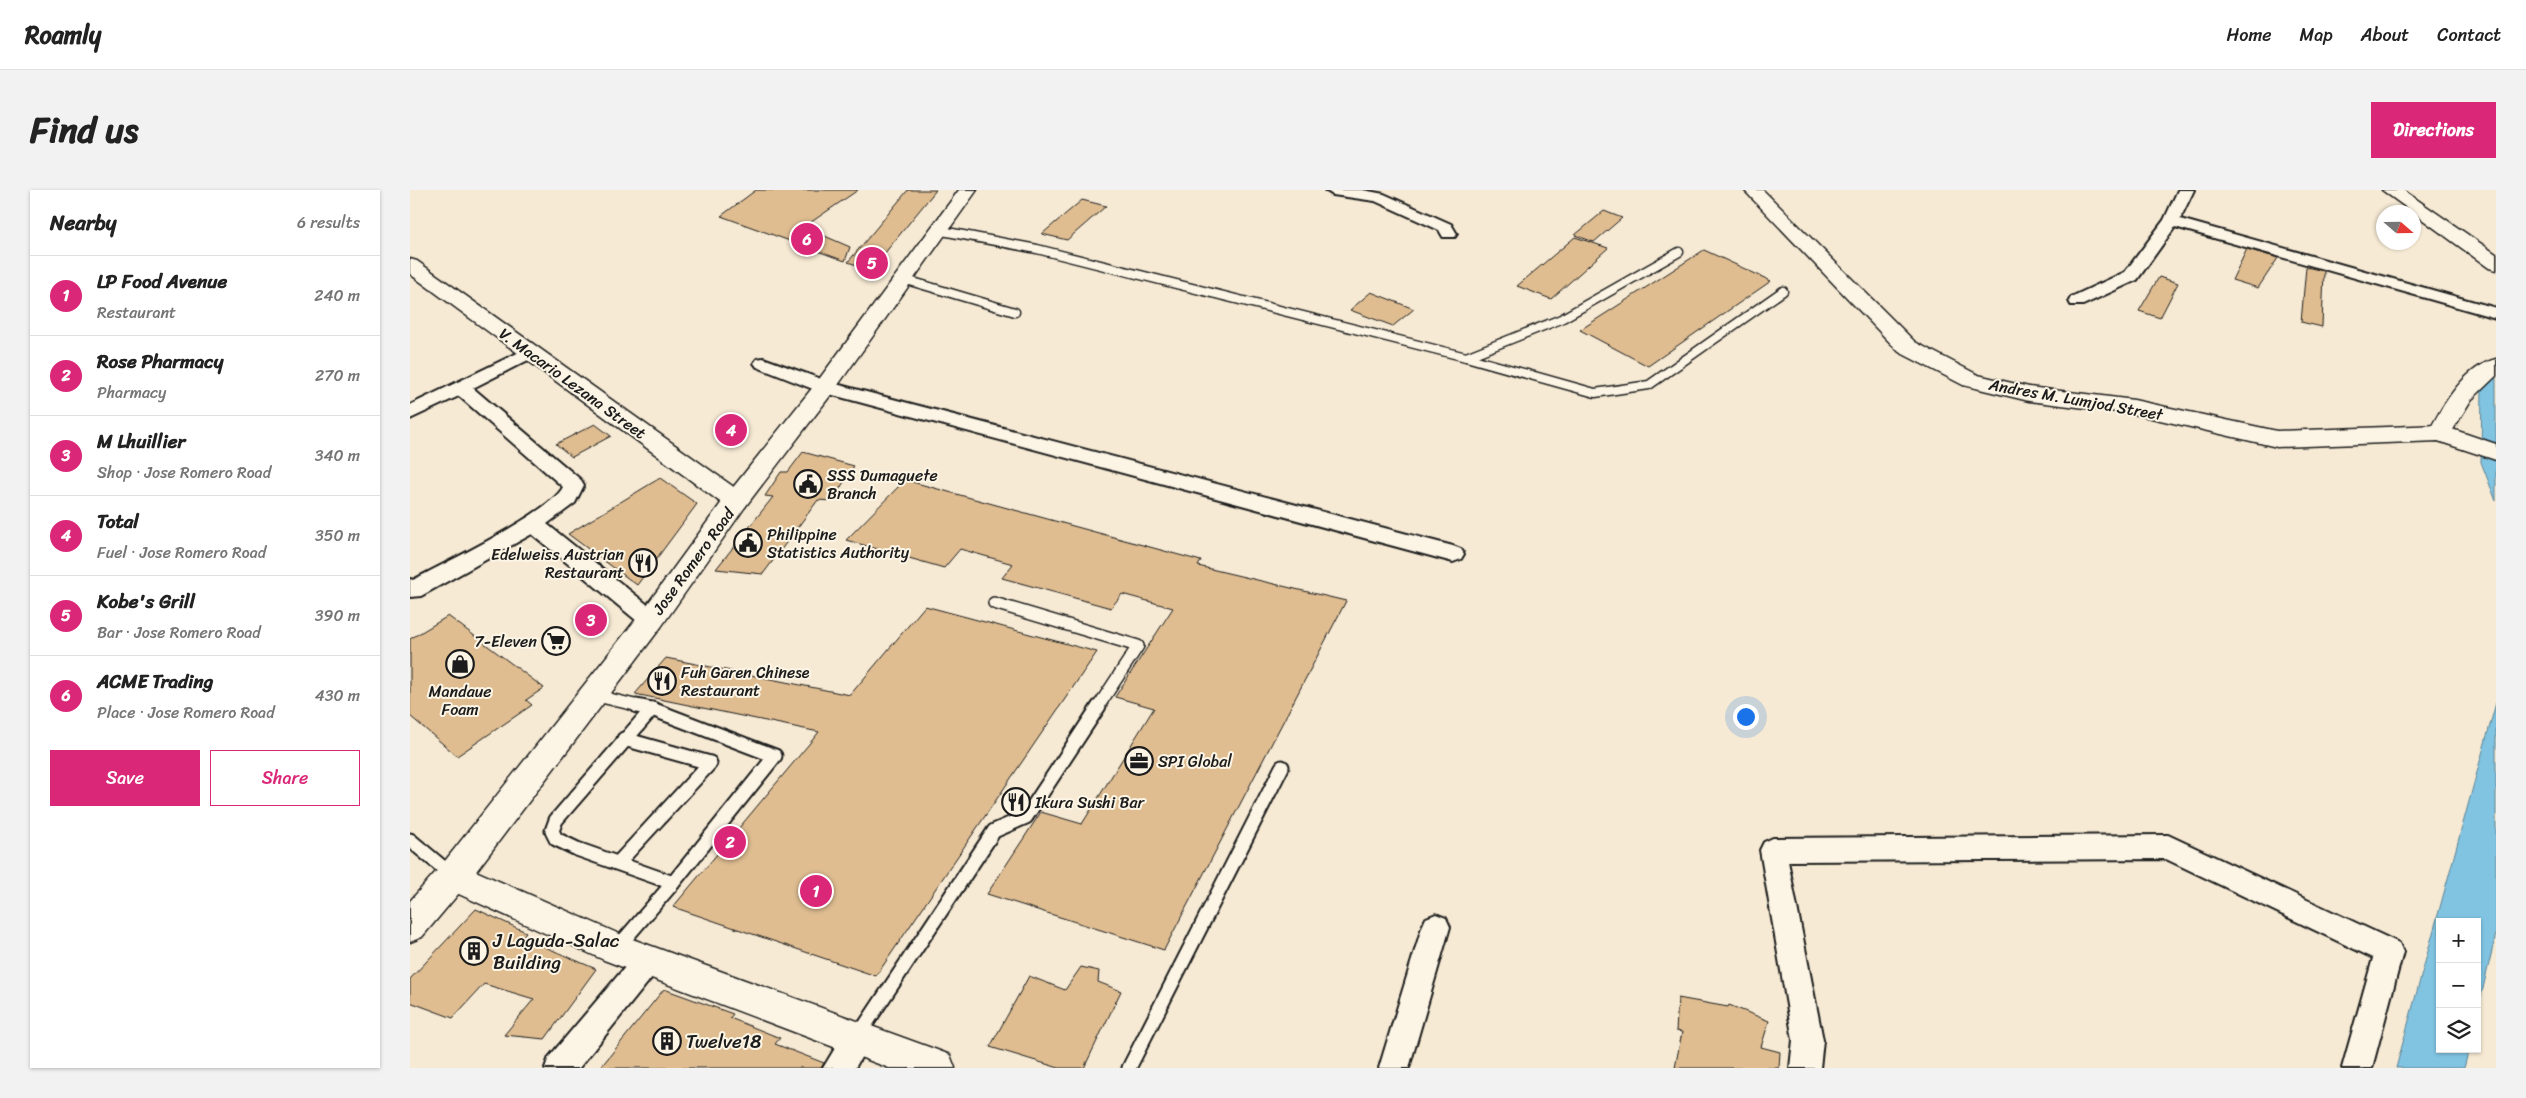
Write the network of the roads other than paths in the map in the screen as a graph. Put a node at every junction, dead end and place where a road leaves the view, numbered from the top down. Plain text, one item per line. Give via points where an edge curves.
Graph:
1 (968, 190) edge
2 (1333, 190) edge
3 (1753, 190) edge
4 (2186, 190) edge
5 (2391, 190) edge
6 (2170, 221) junction
7 (937, 230) junction
8 (1449, 234) dead end
9 (1679, 252) dead end
10 (2496, 264) edge
11 (410, 265) edge
12 (903, 279) junction
13 (1783, 291) dead end
14 (2077, 300) dead end
15 (1015, 312) dead end
16 (2496, 313) edge
17 (530, 352) junction
18 (1466, 357) junction
19 (763, 363) dead end
20 (2496, 366) edge
21 (460, 387) junction
22 (825, 387) junction
23 (410, 412) edge
24 (2440, 434) junction
25 (2496, 452) edge
26 (736, 501) junction
27 (534, 524) junction
28 (1453, 554) dead end
29 (410, 587) edge
30 (994, 603) dead end
31 (651, 620) junction
32 (593, 696) junction
33 (652, 709) junction
34 (624, 739) junction
35 (1282, 766) dead end
36 (410, 840) edge
37 (618, 863) junction
38 (453, 876) junction
39 (673, 883) junction
40 (410, 926) edge
41 (1436, 927) dead end
42 (616, 949) junction
43 (647, 962) junction
44 (856, 1040) junction
45 (560, 1068) edge
46 (838, 1068) edge
47 (937, 1068) edge
48 (1129, 1068) edge
49 (1394, 1068) edge
50 (1805, 1068) edge
51 (2357, 1068) edge

1 - 7 main road, Jose Romero Road
2 - 8 street via 1379,197 1445,226
3 - 24 main road, Andres M. Lumjod Street via 1907,347 1971,380 2029,394 2134,407 2277,439
4 - 6 street
5 - 10 main road
6 - 14 street via 2131,276
6 - 16 street
7 - 12 main road, Jose Romero Road
7 - 18 lane via 1037,249
9 - 18 lane via 1561,319
11 - 17 main road, V. Macario Lezana Street
12 - 15 lane
12 - 22 main road, Jose Romero Road
13 - 18 lane via 1649,385 1596,393
17 - 21 street
17 - 26 main road, V. Macario Lezana Street
19 - 22 street
20 - 24 main road via 2474,380 2456,403
21 - 23 street
21 - 27 street via 574,485 568,498
22 - 26 main road, Jose Romero Road
22 - 28 street
24 - 25 main road, Andres M. Lumjod Street
26 - 31 main road, Jose Romero Road
27 - 29 street via 413,590
27 - 31 street
30 - 44 lane via 1138,646 1026,817 994,831
31 - 32 main road, Jose Romero Road
32 - 33 lane
32 - 38 main road, Jose Romero Road
33 - 34 lane
33 - 39 lane via 775,756
34 - 37 lane via 556,820 552,831 556,839
34 - 37 lane via 710,762
35 - 48 lane
36 - 38 lane
37 - 39 lane
38 - 40 main road, Jose Romero Road
38 - 42 main road
39 - 42 lane
41 - 49 street
42 - 43 main road
43 - 44 main road
43 - 45 street
44 - 46 street
44 - 47 main road
50 - 51 street via 1808,1040 1773,850 2168,847 2389,952

